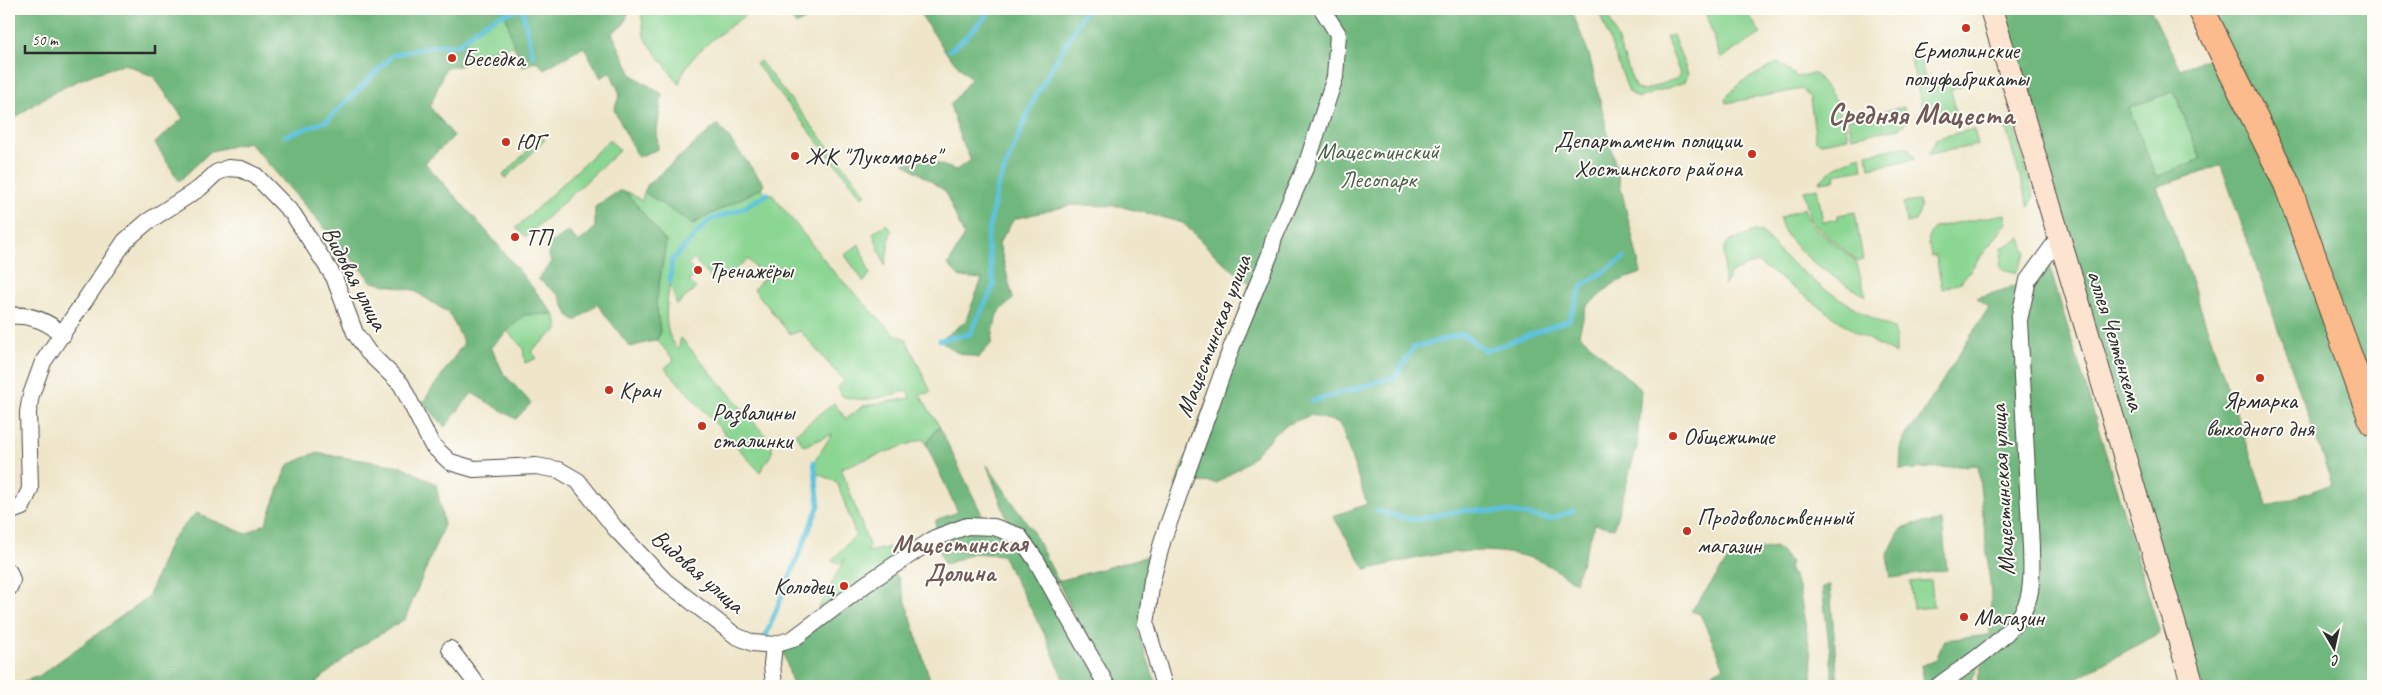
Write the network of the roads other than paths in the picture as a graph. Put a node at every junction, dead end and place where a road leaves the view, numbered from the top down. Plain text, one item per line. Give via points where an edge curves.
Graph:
1 (1322, 9) edge
2 (1991, 9) edge
3 (2201, 9) edge
4 (2058, 239) junction
5 (9, 316) edge
6 (64, 335) junction
7 (2373, 423) edge
8 (15, 510) edge
9 (9, 572) edge
10 (9, 588) edge
11 (774, 645) junction
12 (450, 649) dead end
13 (478, 686) edge
14 (774, 686) edge
15 (1107, 686) edge
16 (1164, 686) edge
17 (1938, 686) edge
18 (2193, 686) edge

1 - 16 street, Мацестинская улица via 1338,34 1335,77 1306,166 1232,346 1163,539 1152,580 1146,624
2 - 4 main road, аллея Челтенхема
3 - 7 highway via 2287,184
4 - 17 street, Мацестинская улица via 2028,280 2019,320 2031,547 2029,597 2023,614 2010,632
4 - 18 main road, аллея Челтенхема
5 - 6 street via 19,315 47,322
6 - 8 street, Видовая улица via 43,362 32,389 28,412 30,489
6 - 11 street, Видовая улица via 125,241 222,170 241,169 256,176 293,214 334,278 355,333 368,352 401,384 432,445 450,462 474,469 536,466 559,470 578,480 615,528 665,581 736,636 753,643
9 - 10 street via 12,580
11 - 14 street
11 - 15 street, Видовая улица via 793,639 866,584 935,538 967,526 994,527 1019,536 1025,544
12 - 13 street

